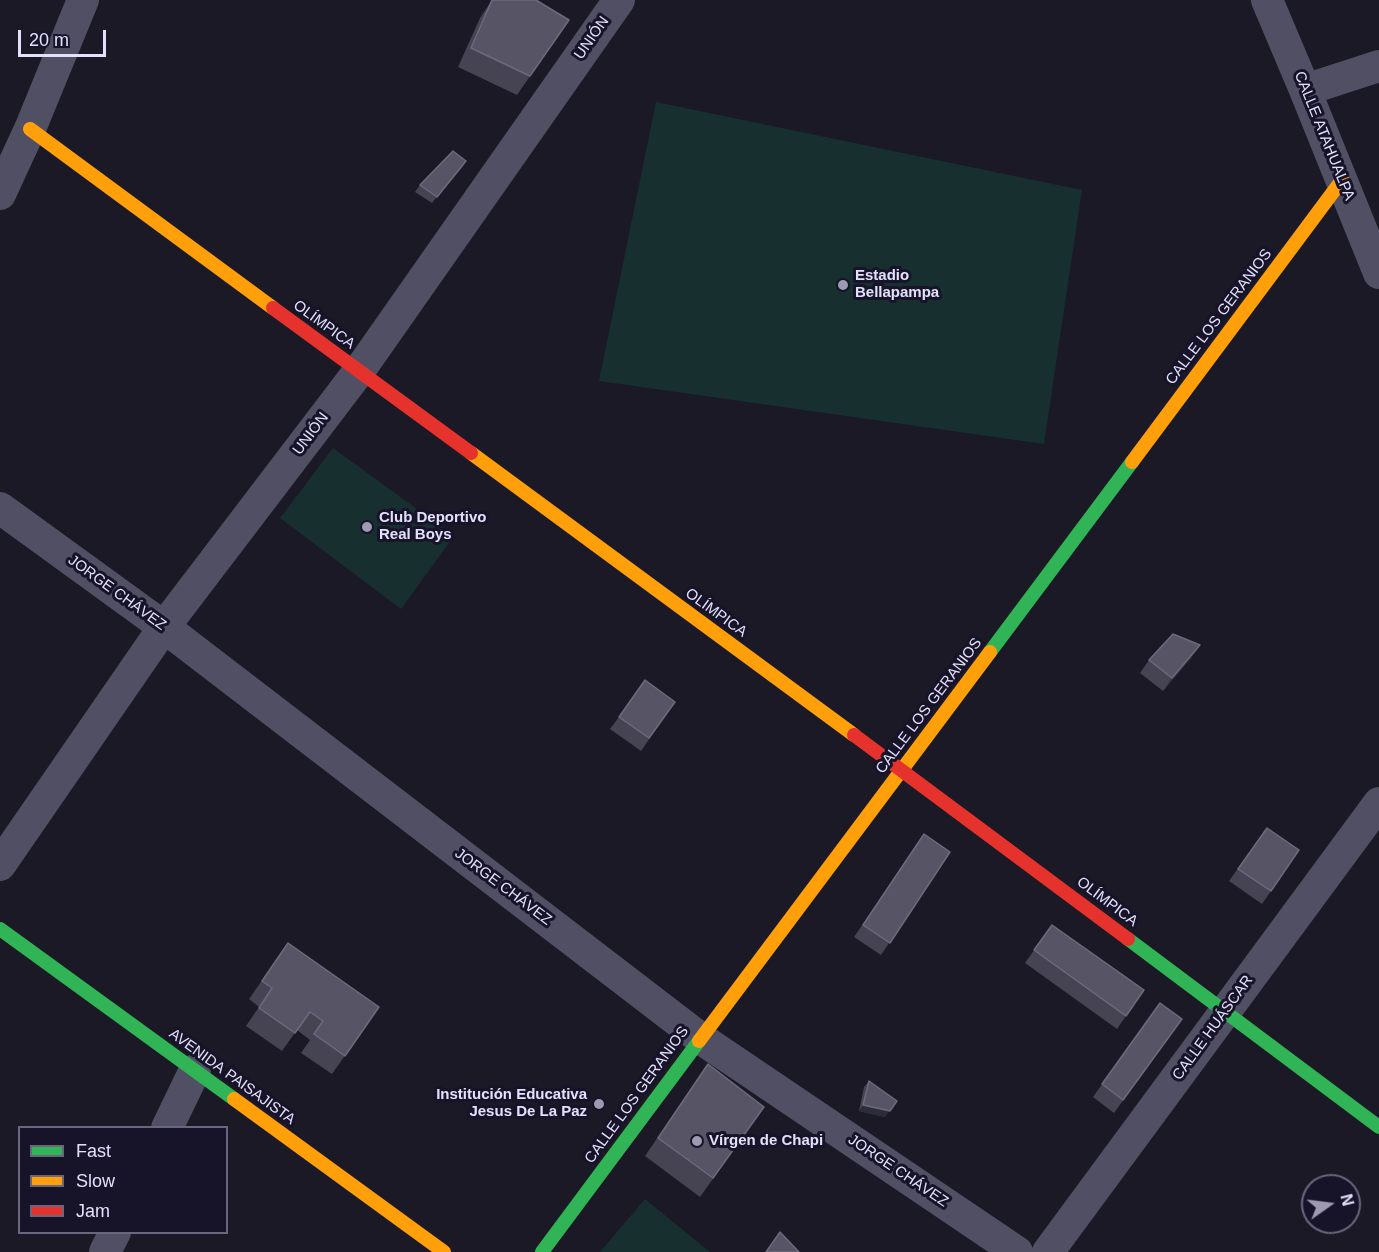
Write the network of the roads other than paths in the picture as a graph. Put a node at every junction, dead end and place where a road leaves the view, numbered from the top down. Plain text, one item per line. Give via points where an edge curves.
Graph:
1 (83, 0) edge
2 (619, 0) edge
3 (1267, 0) edge
4 (1379, 66) edge
5 (1305, 90) junction
6 (30, 129) junction
7 (1342, 180) junction
8 (0, 194) edge
9 (1379, 273) edge
10 (359, 371) junction
11 (0, 508) edge
12 (164, 627) junction
13 (902, 770) junction
14 (1379, 803) edge
15 (0, 865) edge
16 (0, 929) edge
17 (1226, 1011) junction
18 (700, 1038) junction
19 (195, 1070) junction
20 (167, 1126) edge
21 (1379, 1127) edge
22 (114, 1234) edge
23 (105, 1252) edge
24 (444, 1252) edge
25 (542, 1252) edge
26 (1017, 1252) edge
27 (1047, 1252) edge

1 - 6 street
2 - 10 street, UNIÓN
3 - 5 street, CALLE ATAHUALPA
4 - 5 street
5 - 7 street, CALLE ATAHUALPA
6 - 8 street
6 - 10 street, OLÍMPICA
7 - 9 street, CALLE ATAHUALPA
7 - 13 street, CALLE LOS GERANIOS
10 - 12 street, UNIÓN
10 - 13 street, OLÍMPICA
11 - 12 street, JORGE CHÁVEZ
12 - 15 street, UNIÓN
12 - 18 street, JORGE CHÁVEZ
13 - 17 street, OLÍMPICA
13 - 18 street, CALLE LOS GERANIOS
14 - 17 street, CALLE HUÁSCAR
16 - 19 street, AVENIDA PAISAJISTA
17 - 21 street, OLÍMPICA
17 - 27 street, CALLE HUÁSCAR
18 - 25 street, CALLE LOS GERANIOS
18 - 26 street, JORGE CHÁVEZ
19 - 20 street
19 - 24 street, AVENIDA PAISAJISTA
22 - 23 street

